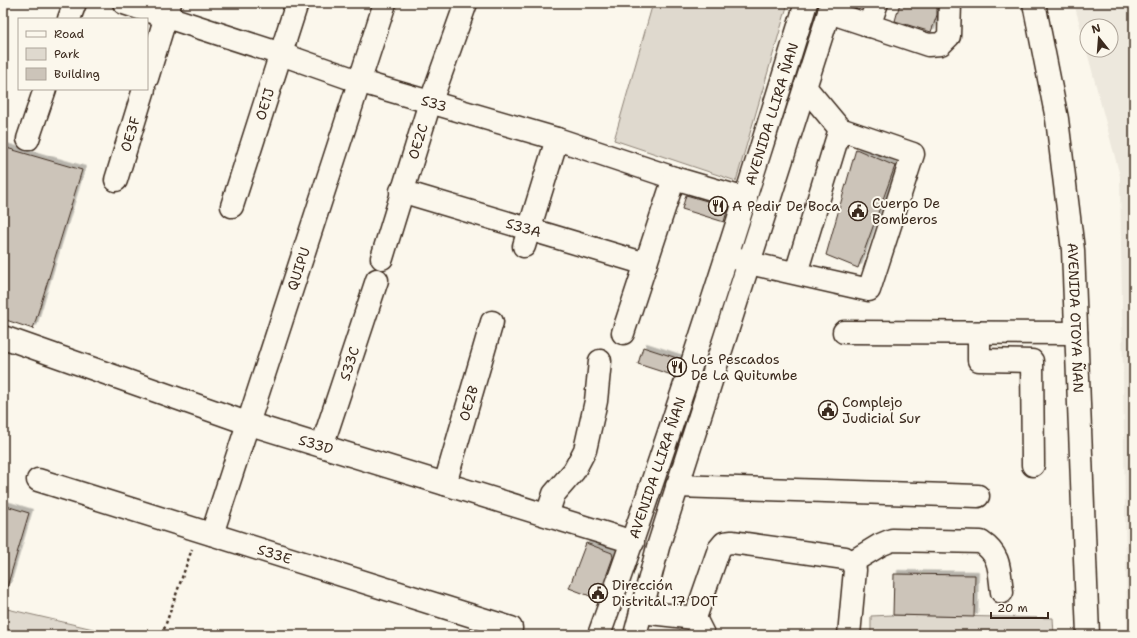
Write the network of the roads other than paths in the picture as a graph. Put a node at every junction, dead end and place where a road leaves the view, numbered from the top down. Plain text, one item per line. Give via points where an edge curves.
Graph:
1 (75, 3) edge
2 (124, 3) edge
3 (297, 3) edge
4 (385, 3) edge
5 (466, 3) edge
6 (806, 3) edge
7 (877, 3) edge
8 (950, 3) edge
9 (1034, 3) edge
10 (830, 8) edge
11 (168, 10) edge
12 (69, 18) edge
13 (869, 26) junction
14 (281, 54) junction
15 (148, 75) edge
16 (361, 82) junction
17 (805, 87) junction
18 (45, 90) edge
19 (144, 90) edge
20 (430, 103) junction
21 (840, 129) junction
22 (28, 139) dead end
23 (557, 139) junction
24 (674, 178) junction
25 (116, 180) dead end
26 (401, 191) junction
27 (746, 199) junction
28 (232, 206) dead end
29 (526, 237) junction
30 (727, 255) junction
31 (382, 258) dead end
32 (749, 263) junction
33 (646, 264) junction
34 (796, 273) junction
35 (377, 280) dead end
36 (492, 322) dead end
37 (844, 332) dead end
38 (623, 333) dead end
39 (979, 333) junction
40 (1076, 333) junction
41 (3, 337) edge
42 (600, 361) dead end
43 (247, 423) junction
44 (322, 446) junction
45 (1033, 466) dead end
46 (38, 480) dead end
47 (445, 484) junction
48 (677, 486) junction
49 (978, 496) dead end
50 (546, 515) junction
51 (205, 532) junction
52 (633, 542) junction
53 (852, 562) junction
54 (1002, 592) dead end
55 (640, 612) junction
56 (511, 628) dead end
57 (705, 630) edge
58 (599, 635) edge
59 (635, 635) edge
60 (849, 635) edge
61 (1088, 635) edge

1 - 12 street
2 - 11 street, S33
3 - 14 street, OE1J
4 - 16 street, QUIPU
5 - 20 street, OE2C
6 - 27 street, AVENIDA LLIRA ÑAN
7 - 13 street
8 - 13 street via 949,36 941,44 928,45
9 - 40 street, AVENIDA OTOYA ÑAN via 1057,119 1073,250
10 - 13 street
10 - 17 street, AVENIDA LLIRA ÑAN
11 - 14 street, S33
11 - 15 street
14 - 16 street, S33
14 - 28 street, OE1J
16 - 20 street, S33
16 - 43 street, QUIPU
17 - 21 street
17 - 32 street, AVENIDA LLIRA ÑAN
18 - 22 street
19 - 25 street, OE3F
20 - 23 street, S33
20 - 26 street, OE2C
21 - 34 street
21 - 34 street via 913,154 869,290
23 - 24 street, S33
23 - 29 street
24 - 27 street, S33
24 - 33 street
26 - 29 street, S33A
26 - 31 street, OE2C
27 - 30 street, AVENIDA LLIRA ÑAN
29 - 33 street, S33A
30 - 32 street
30 - 52 street, AVENIDA LLIRA ÑAN
32 - 34 street
32 - 48 street, AVENIDA LLIRA ÑAN
33 - 38 street
35 - 44 street, S33C
36 - 47 street, OE2B
37 - 39 street
39 - 40 street
39 - 45 street via 979,360 1032,361
40 - 61 street, AVENIDA OTOYA ÑAN
41 - 43 street, S33D
42 - 50 street via 596,401 585,450 574,471 554,494
43 - 44 street, S33D
43 - 51 street, QUIPU
44 - 47 street, S33D
46 - 51 street, S33E
47 - 50 street, S33D
48 - 49 street
48 - 55 street, AVENIDA LLIRA ÑAN
50 - 52 street, S33D
51 - 56 street, S33E
52 - 58 street, AVENIDA LLIRA ÑAN
53 - 54 street via 892,540 981,542 991,548 998,558
53 - 57 street via 845,558 732,542 724,544 719,548
53 - 60 street via 855,570
55 - 57 street
55 - 59 street, AVENIDA LLIRA ÑAN

